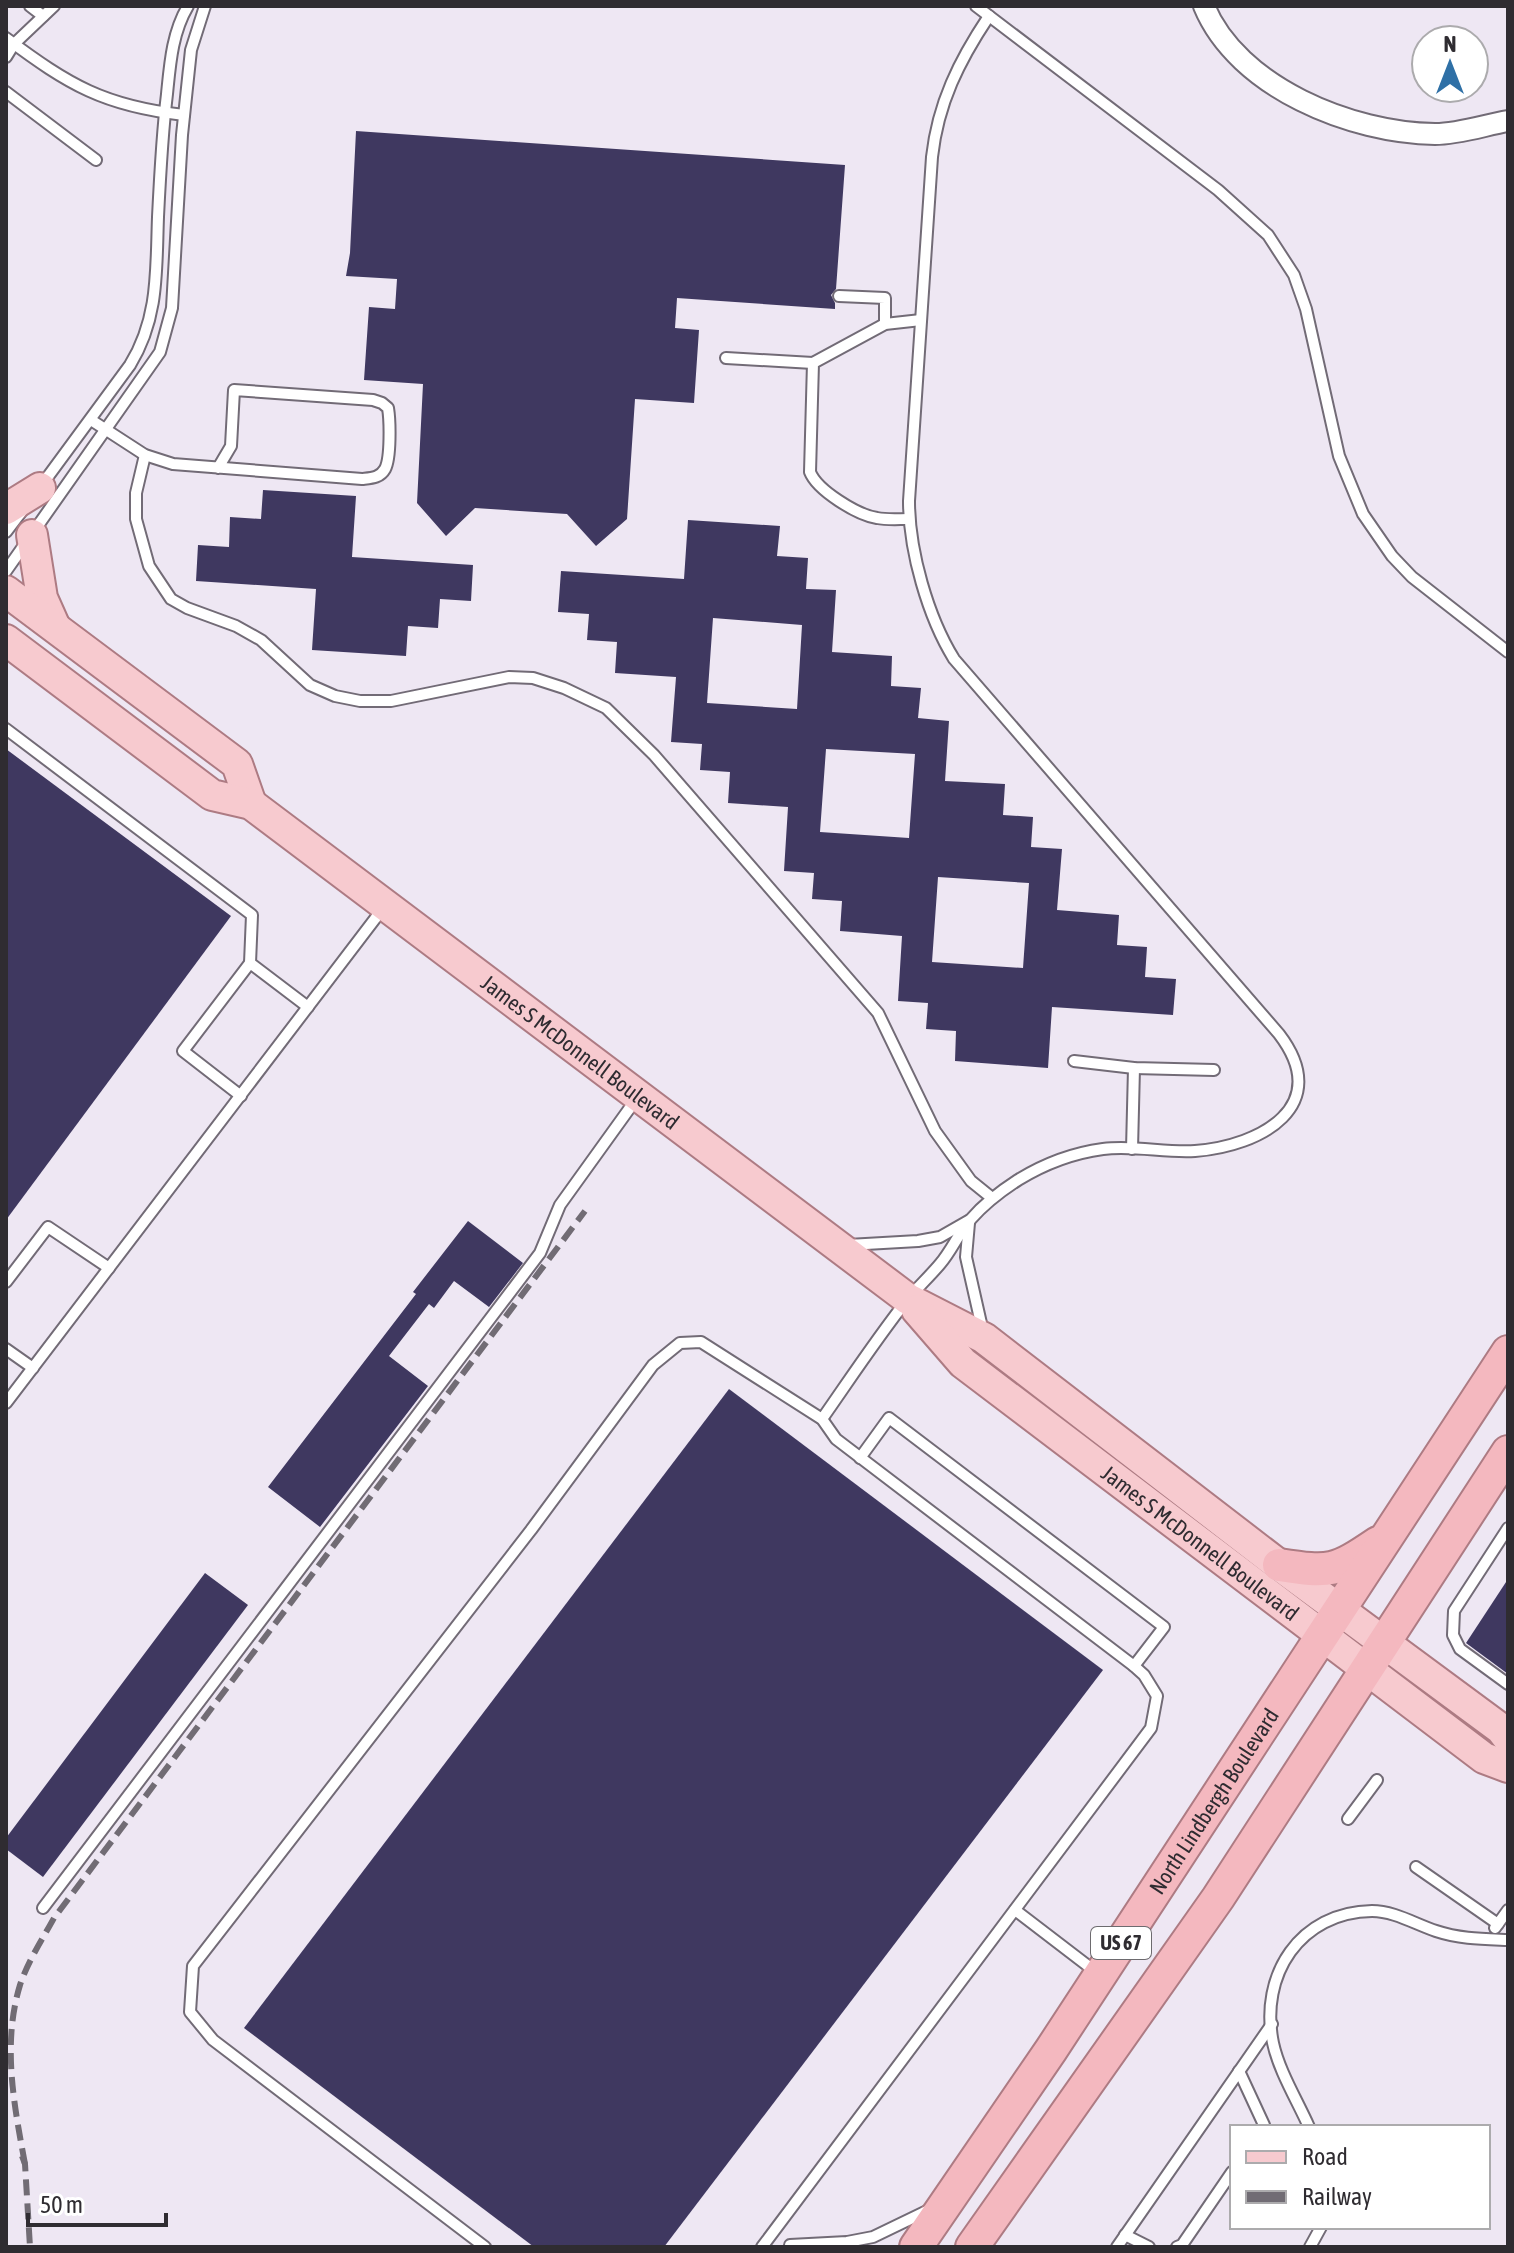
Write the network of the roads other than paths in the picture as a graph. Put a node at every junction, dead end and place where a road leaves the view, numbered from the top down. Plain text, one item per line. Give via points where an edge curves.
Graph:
1 (30, 6) edge
2 (54, 6) edge
3 (188, 6) edge
4 (205, 6) edge
5 (976, 6) edge
6 (1204, 6) edge
7 (43, 16) junction
8 (989, 16) junction
9 (10, 41) edge
10 (6, 57) edge
11 (6, 92) edge
12 (165, 113) junction
13 (184, 115) junction
14 (1508, 121) edge
15 (96, 160) dead end
16 (839, 296) dead end
17 (921, 320) junction
18 (885, 324) junction
19 (726, 358) dead end
20 (813, 363) junction
21 (91, 420) junction
22 (106, 431) junction
23 (145, 455) junction
24 (218, 468) junction
25 (40, 488) junction
26 (6, 509) edge
27 (909, 519) junction
28 (19, 534) edge
29 (6, 571) edge
30 (6, 591) edge
31 (55, 627) junction
32 (6, 640) edge
33 (1508, 652) edge
34 (6, 729) edge
35 (251, 804) junction
36 (385, 905) junction
37 (250, 963) junction
38 (308, 1007) junction
39 (1074, 1061) dead end
40 (1134, 1068) junction
41 (1214, 1070) dead end
42 (241, 1096) junction
43 (638, 1096) junction
44 (1132, 1149) junction
45 (992, 1198) junction
46 (969, 1221) junction
47 (837, 1245) junction
48 (109, 1268) junction
49 (6, 1282) edge
50 (908, 1299) junction
51 (984, 1338) junction
52 (6, 1349) edge
53 (1508, 1352) edge
54 (33, 1368) junction
55 (6, 1403) edge
56 (822, 1419) junction
57 (1507, 1457) edge
58 (860, 1458) junction
59 (1508, 1528) edge
60 (1387, 1537) junction
61 (1279, 1565) junction
62 (1330, 1622) junction
63 (1385, 1643) junction
64 (1134, 1666) junction
65 (1367, 1670) junction
66 (1508, 1684) edge
67 (1508, 1738) edge
68 (1508, 1767) edge
69 (1377, 1780) dead end
70 (1348, 1819) dead end
71 (1416, 1867) dead end
72 (43, 1908) dead end
73 (1015, 1910) junction
74 (1508, 1910) edge
75 (1498, 1924) junction
76 (1486, 1939) junction
77 (1508, 1940) edge
78 (1100, 1975) junction
79 (1272, 2024) junction
80 (1239, 2071) junction
81 (1264, 2125) edge
82 (1308, 2125) edge
83 (1230, 2175) edge
84 (949, 2201) junction
85 (1320, 2229) edge
86 (773, 2233) junction
87 (1125, 2235) junction
88 (791, 2246) edge
89 (485, 2247) edge
90 (762, 2247) edge
91 (916, 2247) edge
92 (972, 2247) edge
93 (1117, 2247) edge
94 (1149, 2247) edge
95 (1177, 2247) edge
96 (1310, 2247) edge

1 - 7 lane
2 - 7 lane
3 - 12 lane via 171,48
4 - 13 lane via 191,50
5 - 8 lane
6 - 14 street via 1229,46 1271,83 1353,122 1438,134
7 - 9 lane
8 - 17 lane via 944,96 935,130
8 - 33 lane via 1218,190 1268,235 1294,275 1306,309 1339,456 1363,514 1412,577
9 - 10 lane
9 - 12 lane via 77,87
11 - 15 lane
12 - 13 lane
12 - 21 lane via 150,321 143,344
13 - 22 lane via 169,326 160,352
16 - 18 lane via 885,298
17 - 18 lane
17 - 27 lane
18 - 20 lane
19 - 20 lane
20 - 27 lane via 814,482 874,518
21 - 22 lane
21 - 25 lane
22 - 23 lane
22 - 28 lane
23 - 24 lane
23 - 45 lane via 136,519 149,566 171,599 261,640 310,685 348,698 391,701 509,677 533,678 606,708 654,755 878,1013 935,1131 971,1181
24 - 24 lane via 231,446 234,390 373,400 388,408 388,460 377,477
25 - 26 main road
25 - 28 lane
27 - 44 lane via 930,615 954,659 1261,1011 1296,1063 1299,1085 1292,1109 1264,1131 1230,1146
28 - 29 lane
28 - 31 main road
30 - 31 main road
31 - 35 main road via 237,764
32 - 35 main road, James S McDonnell Boulevard via 212,795
34 - 37 lane via 252,915
35 - 36 main road, James S McDonnell Boulevard
36 - 38 lane
36 - 43 main road, James S McDonnell Boulevard
37 - 38 lane
37 - 42 lane via 183,1051
38 - 42 lane
39 - 40 lane
40 - 41 lane
40 - 44 lane
42 - 48 lane
43 - 47 main road, James S McDonnell Boulevard
43 - 72 lane via 560,1205 540,1253
44 - 45 lane via 1096,1150 1062,1159
45 - 46 lane
46 - 47 lane via 940,1237
46 - 50 lane
46 - 51 lane via 966,1257
47 - 50 main road, James S McDonnell Boulevard
48 - 49 lane via 48,1227
48 - 54 lane
50 - 51 main road, James S McDonnell Boulevard
50 - 56 lane
50 - 62 main road, James S McDonnell Boulevard via 963,1363
51 - 61 main road, James S McDonnell Boulevard
52 - 54 lane
53 - 60 highway, North Lindbergh Boulevard / US 67
54 - 55 lane
56 - 58 lane
56 - 89 lane via 701,1342 680,1343 653,1365 193,1966 190,2012 213,2040
57 - 63 highway, US 67
58 - 64 lane
58 - 64 lane via 889,1418 1164,1627
59 - 66 lane via 1454,1611 1453,1635 1460,1649
60 - 61 highway via 1331,1570
60 - 62 highway, North Lindbergh Boulevard / US 67
61 - 62 main road, James S McDonnell Boulevard
62 - 63 main road, James S McDonnell Boulevard
62 - 65 main road, James S McDonnell Boulevard
62 - 78 highway, North Lindbergh Boulevard / US 67
63 - 65 highway, US 67
63 - 67 main road, James S McDonnell Boulevard
64 - 73 lane via 1157,1696 1151,1728
65 - 68 main road, James S McDonnell Boulevard via 1484,1758
65 - 92 highway, US 67 via 1209,1911
69 - 70 lane
71 - 75 lane
73 - 78 lane
73 - 86 lane
74 - 75 lane
75 - 76 lane
76 - 77 lane
76 - 79 lane via 1466,1939 1374,1911 1323,1921 1284,1959 1274,1985
78 - 84 highway, North Lindbergh Boulevard / US 67
79 - 80 lane
79 - 82 lane via 1273,2043
80 - 81 lane
80 - 87 lane
83 - 95 lane
84 - 88 lane via 873,2237
84 - 91 highway, North Lindbergh Boulevard / US 67
85 - 96 lane
86 - 88 lane
86 - 90 lane
87 - 93 lane
87 - 94 lane

